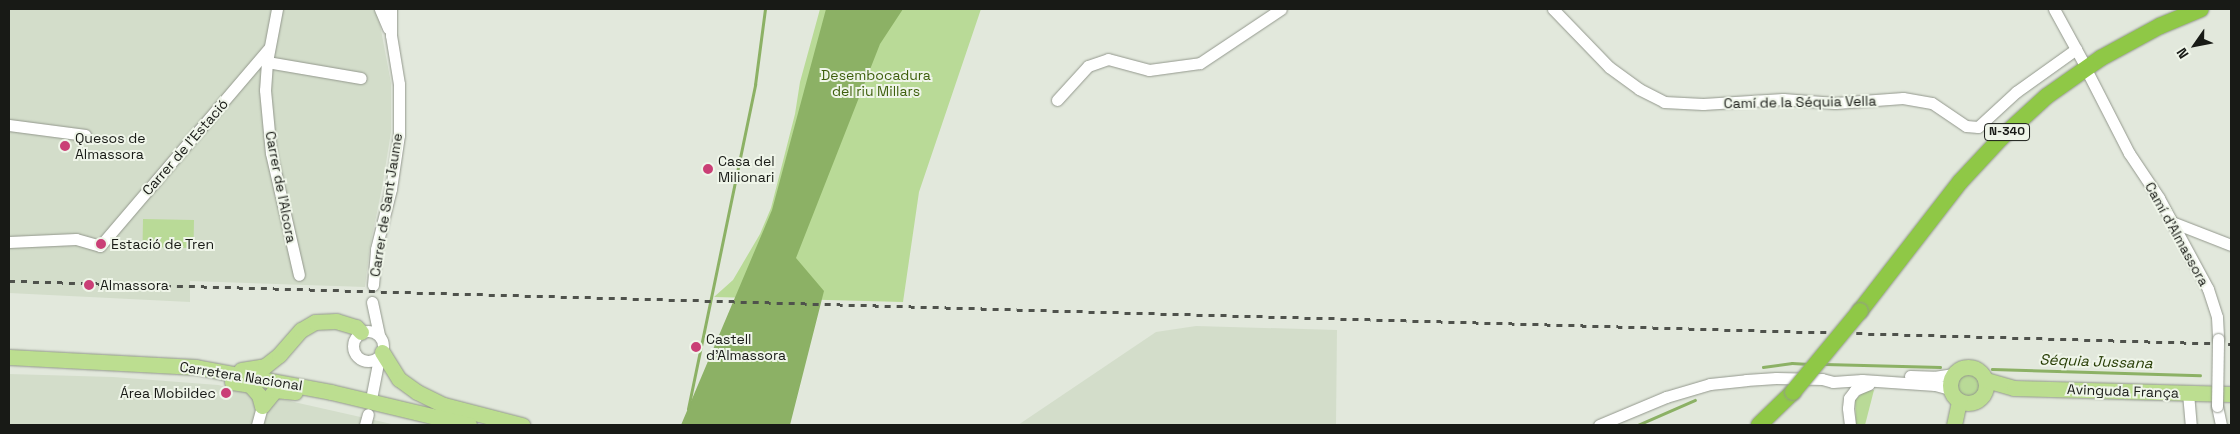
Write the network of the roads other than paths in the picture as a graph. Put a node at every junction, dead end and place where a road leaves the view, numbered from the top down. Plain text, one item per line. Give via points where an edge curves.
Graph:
1 (277, 9) edge
2 (380, 9) edge
3 (390, 9) edge
4 (1281, 9) edge
5 (1553, 9) edge
6 (2054, 9) edge
7 (2201, 9) edge
8 (391, 35) junction
9 (269, 48) junction
10 (2076, 49) junction
11 (267, 62) junction
12 (2083, 62) dead end
13 (2090, 75) dead end
14 (361, 78) dead end
15 (1057, 100) dead end
16 (9, 125) edge
17 (85, 135) dead end
18 (2172, 222) junction
19 (9, 242) edge
20 (2231, 245) edge
21 (299, 275) dead end
22 (373, 285) dead end
23 (362, 332) junction
24 (379, 335) junction
25 (380, 355) junction
26 (9, 357) edge
27 (364, 361) junction
28 (9, 365) edge
29 (199, 371) junction
30 (1881, 379) junction
31 (375, 380) junction
32 (1986, 387) junction
33 (1958, 392) junction
34 (308, 393) junction
35 (2188, 393) junction
36 (372, 394) dead end
37 (2231, 394) edge
38 (262, 406) junction
39 (257, 425) edge
40 (440, 425) edge
41 (469, 425) edge
42 (522, 425) edge
43 (1599, 425) edge
44 (1759, 425) edge
45 (1850, 425) edge
46 (1954, 425) edge
47 (1962, 425) edge
48 (2191, 425) edge
49 (2221, 425) edge

1 - 9 street, Carrer de l'Alcora
2 - 8 street, Carrer de Sant Jaume
3 - 8 street, Carrer de Sant Jaume
4 - 15 street via 1200,62 1149,70 1108,59 1088,66
5 - 10 street, Camí de la Séquia Vella via 1609,68 1664,102 1703,104 1783,99 1835,103 1903,98 1932,103 1966,126 1978,127 2016,92
6 - 10 street
7 - 44 highway, N-340, bridge via 2160,26 2101,58 2047,96 2001,138 1960,182 1793,392
8 - 22 street, Carrer de Sant Jaume via 399,84 399,135 392,189 376,249
9 - 11 street, Carrer de l'Alcora
9 - 19 street, Carrer de l'Estació via 100,246 76,239
10 - 12 street
11 - 14 street
11 - 21 street, Carrer de l'Alcora via 265,90 271,153
13 - 18 street, Camí d'Almassora via 2129,153
16 - 17 street
18 - 20 street
18 - 49 street, Camí d'Almassora, bridge via 2214,304 2218,339 2217,406
23 - 24 street via 372,331
23 - 24 street via 372,305
23 - 27 street via 354,339 352,348
23 - 29 main road via 336,321 315,322 301,330 265,366 246,371 214,366
24 - 25 street via 382,341
25 - 27 street via 372,361
25 - 31 street
25 - 42 main road via 399,379 417,392 444,405
26 - 29 main road, Carretera Nacional
27 - 31 street
28 - 29 main road, Carretera Nacional
29 - 34 main road, Carretera Nacional
29 - 38 main road via 250,385 259,395
29 - 41 main road, Carretera Nacional via 332,392
30 - 33 street via 1934,377
30 - 43 street via 1833,382 1776,378 1710,384 1666,397
30 - 45 street via 1863,385 1849,398
31 - 36 street
32 - 33 main road via 1978,401
32 - 33 main road via 1980,370 1969,366 1958,370
32 - 35 main road, Avinguda França
33 - 46 main road
33 - 47 main road
34 - 38 main road via 275,390
34 - 40 main road, Carretera Nacional
35 - 37 main road, Avinguda França
35 - 48 street
38 - 39 street

